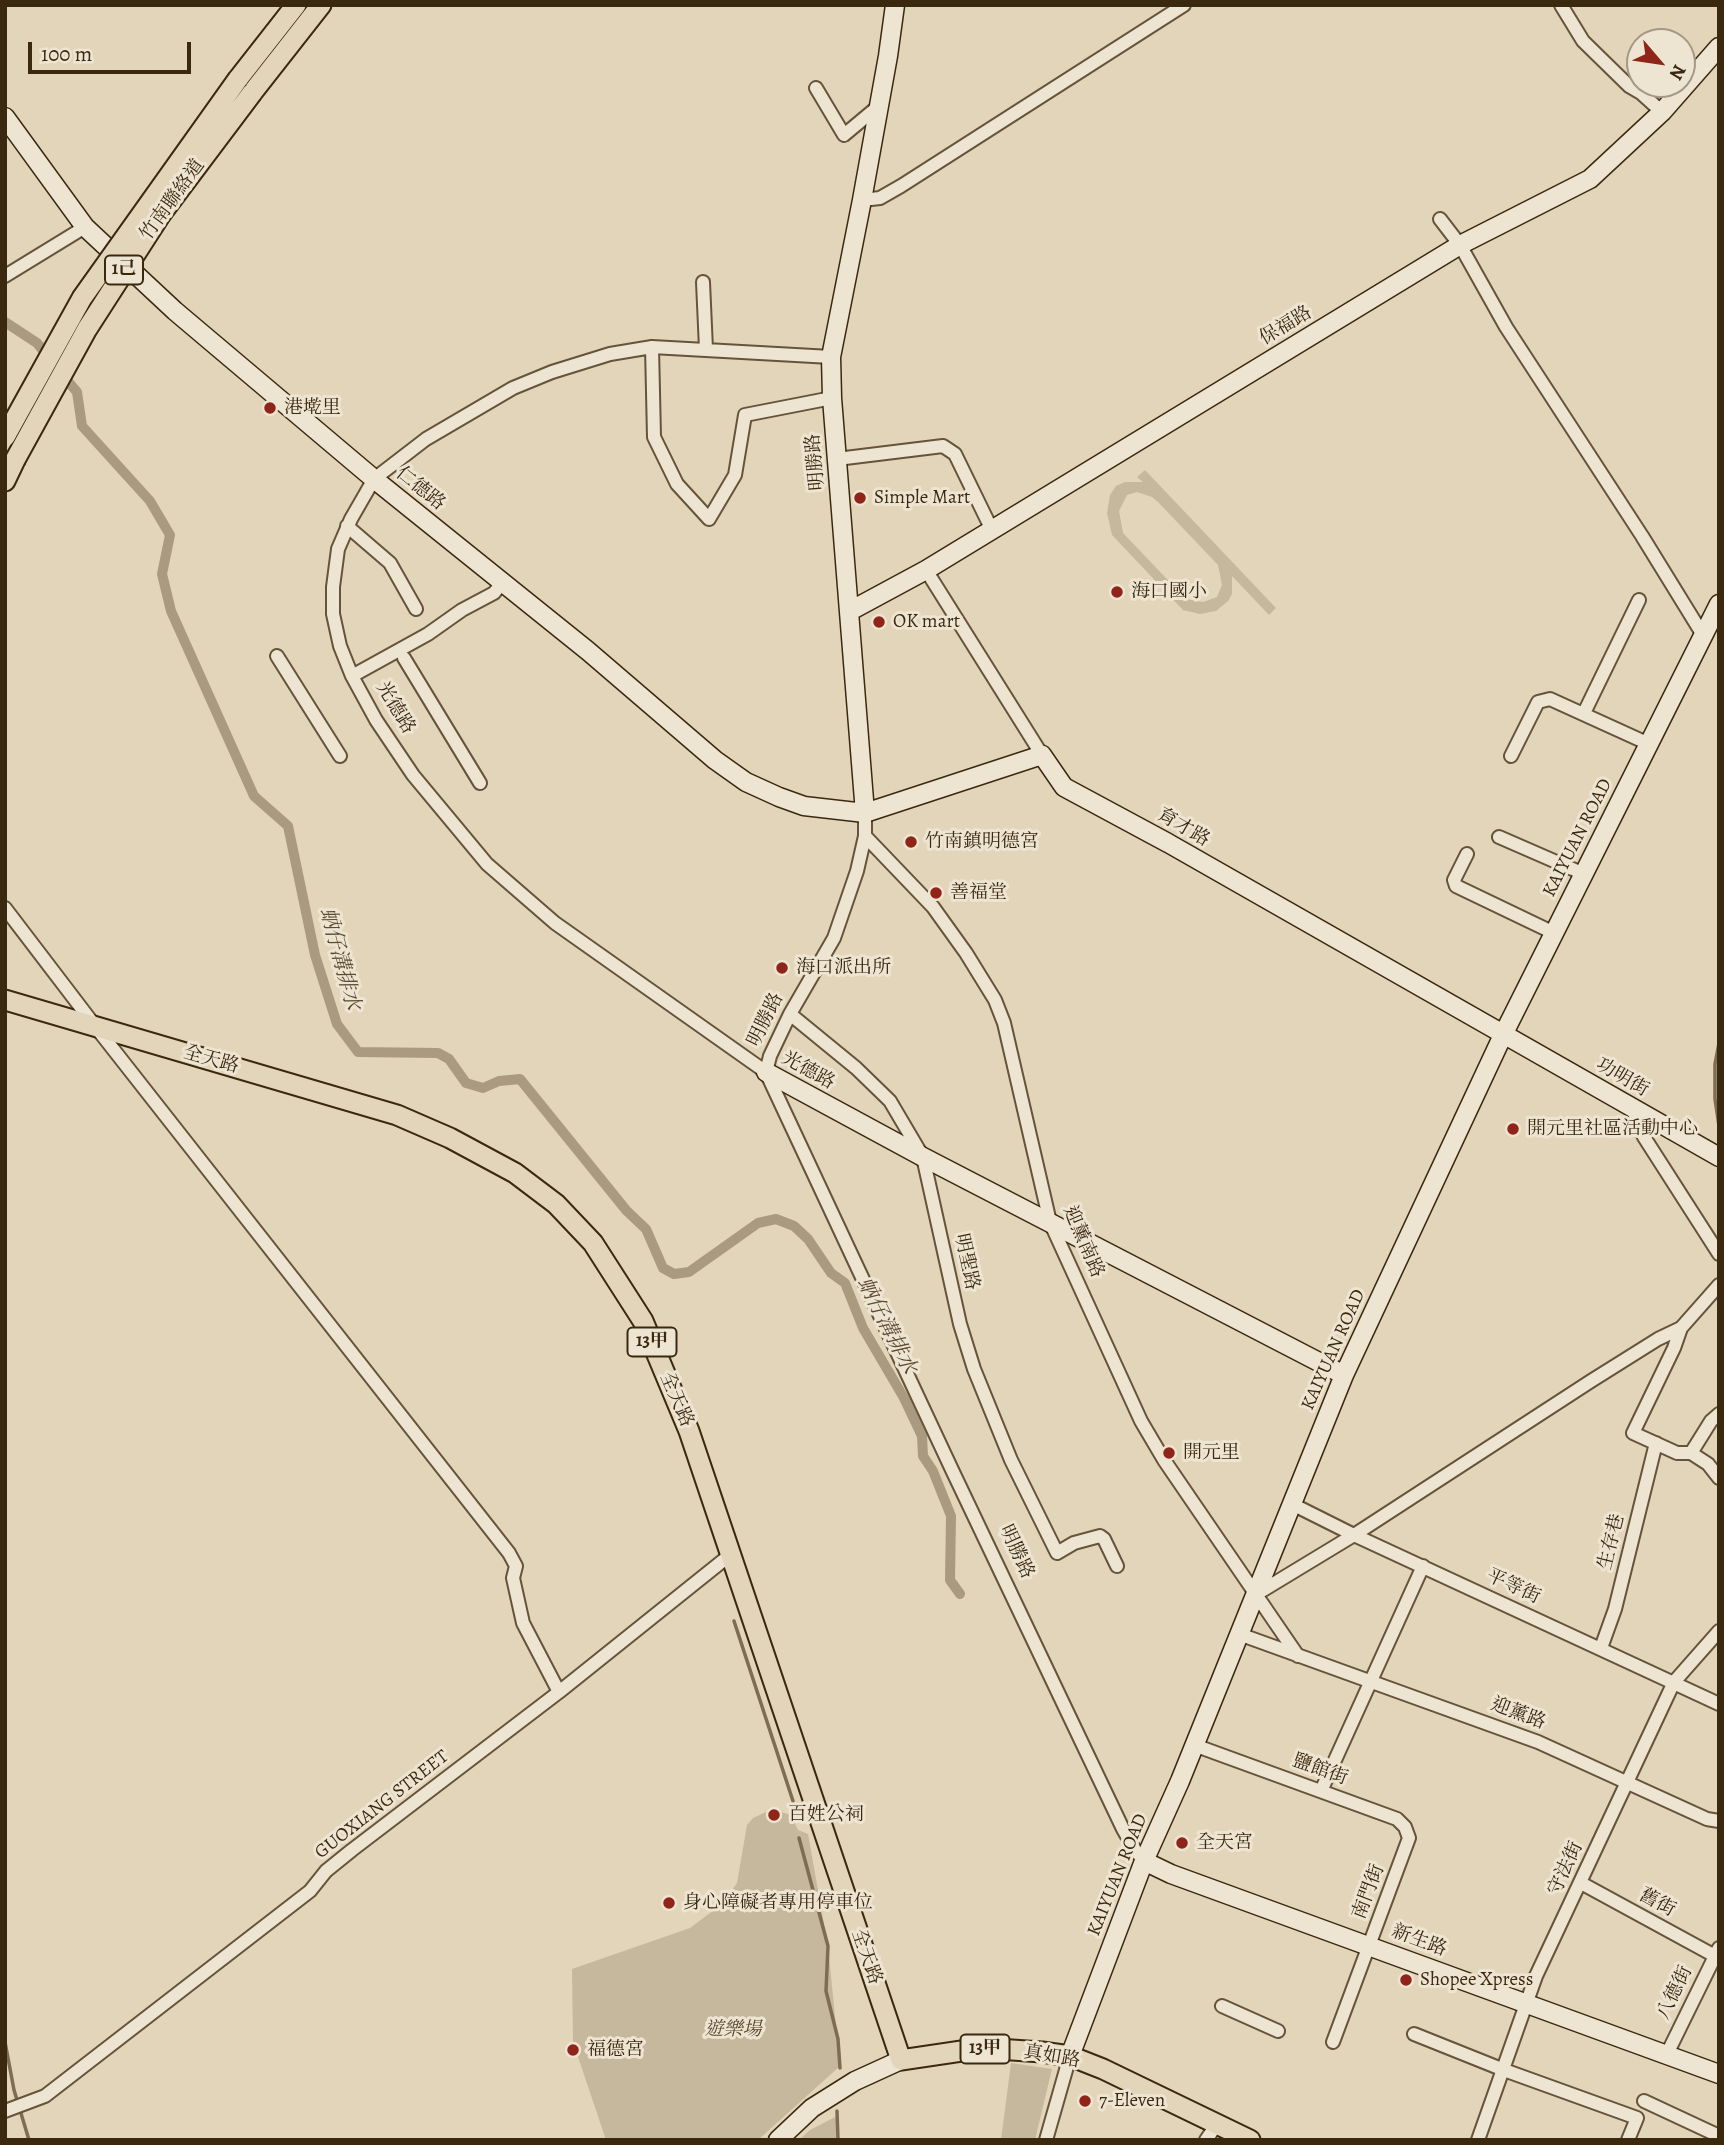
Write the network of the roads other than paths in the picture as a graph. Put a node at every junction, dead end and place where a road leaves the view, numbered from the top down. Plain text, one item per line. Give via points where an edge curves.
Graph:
1 (296, 5) edge
2 (321, 5) edge
3 (895, 5) edge
4 (1184, 5) edge
5 (1561, 5) edge
6 (1719, 47) edge
7 (816, 88) dead end
8 (880, 104) junction
9 (1662, 112) junction
10 (5, 117) edge
11 (862, 200) junction
12 (1440, 219) dead end
13 (85, 227) junction
14 (1460, 245) junction
15 (5, 276) edge
16 (703, 282) dead end
17 (652, 347) junction
18 (706, 349) junction
19 (831, 357) junction
20 (832, 398) junction
21 (5, 437) edge
22 (837, 460) junction
23 (373, 479) junction
24 (5, 481) edge
25 (347, 526) junction
26 (992, 530) junction
27 (926, 570) junction
28 (502, 583) junction
29 (1639, 600) dead end
30 (1719, 604) edge
31 (416, 609) dead end
32 (850, 611) junction
33 (1703, 635) junction
34 (277, 656) dead end
35 (404, 658) dead end
36 (352, 676) junction
37 (1584, 713) junction
38 (1649, 744) junction
39 (1042, 755) junction
40 (340, 756) dead end
41 (1511, 756) dead end
42 (480, 783) dead end
43 (865, 813) junction
44 (865, 836) junction
45 (1499, 837) dead end
46 (1467, 854) dead end
47 (1584, 874) junction
48 (5, 908) edge
49 (1554, 933) junction
50 (5, 1000) edge
51 (790, 1014) junction
52 (95, 1026) junction
53 (1503, 1035) junction
54 (766, 1072) junction
55 (1632, 1108) junction
56 (923, 1157) junction
57 (1719, 1157) edge
58 (1050, 1222) junction
59 (1719, 1254) edge
60 (1719, 1285) edge
61 (1708, 1297) junction
62 (1719, 1307) edge
63 (1681, 1328) junction
64 (1344, 1375) junction
65 (1719, 1414) edge
66 (1656, 1443) junction
67 (1691, 1453) junction
68 (1719, 1478) edge
69 (1292, 1504) junction
70 (1354, 1535) junction
71 (730, 1555) junction
72 (1117, 1566) dead end
73 (1423, 1566) junction
74 (1255, 1595) junction
75 (1719, 1631) edge
76 (1239, 1634) junction
77 (1601, 1648) junction
78 (1298, 1656) junction
79 (1371, 1681) junction
80 (1674, 1682) junction
81 (559, 1692) junction
82 (1719, 1704) edge
83 (1194, 1745) junction
84 (1627, 1781) junction
85 (1321, 1791) junction
86 (1719, 1821) edge
87 (1404, 1852) joint
88 (1144, 1861) junction
89 (1581, 1883) junction
90 (1370, 1945) junction
91 (1717, 1952) edge
92 (1526, 2005) junction
93 (1222, 2006) dead end
94 (1278, 2031) dead end
95 (1414, 2034) dead end
96 (1333, 2042) dead end
97 (1667, 2054) junction
98 (1070, 2056) junction
99 (901, 2060) junction
100 (1504, 2070) junction
101 (1719, 2074) edge
102 (1644, 2101) dead end
103 (5, 2111) edge
104 (1212, 2132) edge
105 (1719, 2136) edge
106 (778, 2140) edge
107 (1046, 2140) edge
108 (1250, 2140) edge
109 (1478, 2140) edge
110 (1628, 2140) edge

1 - 21 main road, 竹南聯絡道 / 1己, bridge via 82,298
2 - 24 main road, 竹南聯絡道 / 1己, bridge via 146,237 87,329
3 - 8 street, 明勝路
4 - 11 street via 901,186 880,198
5 - 9 street via 1583,41
6 - 9 street, 保福路
7 - 8 street via 844,135
8 - 11 street, 明勝路
9 - 14 street, 保福路 via 1590,179
10 - 13 street, 仁德路
11 - 19 street, 明勝路
12 - 14 street
13 - 15 street
13 - 23 street, 仁德路 via 175,311
14 - 26 street, 保福路
14 - 33 street via 1506,327
16 - 18 street
17 - 18 street
17 - 20 street via 654,437 677,484 709,519 735,475 745,415
17 - 23 street via 610,354 513,387 426,439
18 - 19 street
19 - 20 street, 明勝路
20 - 22 street, 明勝路
22 - 26 street via 943,446 955,454
22 - 32 street, 明勝路
23 - 25 street, 光德路
23 - 28 street, 仁德路
25 - 31 street via 390,563
25 - 36 street, 光德路 via 338,549 332,614
26 - 27 street, 保福路
27 - 32 street, 保福路
27 - 39 street, 育才路
28 - 36 street via 494,593 428,634
28 - 43 street, 仁德路 via 746,782 804,806
29 - 37 street
30 - 33 street, KAIYUAN ROAD
32 - 43 street, 明勝路
33 - 38 street, KAIYUAN ROAD
34 - 40 street
35 - 42 street
36 - 54 street, 光德路 via 413,775 487,864 555,923
37 - 38 street
37 - 41 street via 1550,699 1538,702
38 - 47 street, KAIYUAN ROAD
39 - 43 street
39 - 53 street, 育才路 via 1064,787
43 - 44 street, 明勝路
44 - 51 street, 明勝路 via 834,938
44 - 58 street, 迎薰南路 via 933,907 995,1000
45 - 47 street
46 - 49 street via 1454,880 1456,886
47 - 49 street, KAIYUAN ROAD
48 - 52 street
49 - 53 street, KAIYUAN ROAD
50 - 52 main road, 全天路 / 13甲
51 - 54 street, 明勝路
51 - 56 street, 明聖路 via 890,1101
52 - 71 main road, 全天路 / 13甲 via 397,1115 515,1173 555,1204 593,1243 643,1321 702,1464
52 - 81 street via 509,1553 516,1566 513,1578 523,1623
53 - 55 street, 功明街
53 - 64 street, KAIYUAN ROAD
54 - 56 street, 光德路
54 - 88 street, 明勝路 via 1111,1804
55 - 57 street, 功明街
55 - 59 street via 1644,1137
56 - 58 street, 光德路
56 - 72 street, 明聖路 via 960,1324 1011,1460 1057,1553 1100,1536
58 - 64 street, 光德路
58 - 74 street, 迎薰南路 via 1141,1421
60 - 61 street
61 - 62 street
61 - 63 street
63 - 66 street via 1633,1433
63 - 70 street
64 - 69 street, KAIYUAN ROAD
65 - 67 street
66 - 67 street
66 - 77 street, 生存巷
67 - 68 street
69 - 70 street, 平等街
69 - 74 street, KAIYUAN ROAD
70 - 73 street, 平等街
70 - 74 street
71 - 81 street, GUOXIANG STREET
71 - 99 main road, 全天路 / 13甲
73 - 77 street, 平等街
73 - 79 street
74 - 76 street, KAIYUAN ROAD
74 - 78 street, 迎薰南路
75 - 80 street, 守法街
76 - 78 street, 迎薰路
76 - 83 street, KAIYUAN ROAD
77 - 80 street, 平等街
78 - 79 street, 迎薰路
79 - 84 street, 迎薰路 via 1538,1742
79 - 85 street
80 - 82 street, 平等街
80 - 84 street, 守法街
81 - 103 street, GUOXIANG STREET via 352,1850 310,1891 45,2096
83 - 85 street, 鹽館街
83 - 88 street, KAIYUAN ROAD
84 - 86 street, 迎薰路
84 - 89 street, 守法街
85 - 87 street, 鹽館街 via 1397,1819 1409,1838
87 - 90 street, 南門街
88 - 90 street, 新生路
88 - 98 street, KAIYUAN ROAD
89 - 91 street, 舊街
89 - 92 street, 守法街
90 - 92 street, 新生路
90 - 96 street, 南門街
91 - 97 street, 八德街
92 - 97 street, 新生路
92 - 100 street, 守法街
93 - 94 street
95 - 100 street
97 - 101 street, 新生路
98 - 99 main road, 真如路 / 13甲 via 982,2048
98 - 104 main road, 真如路 / 13甲 via 1103,2069
98 - 107 street, KAIYUAN ROAD
99 - 106 street, 真如路 via 812,2108
100 - 109 street, 守法街
100 - 110 street via 1637,2118
102 - 105 street
104 - 108 main road, 真如路 / 13甲

